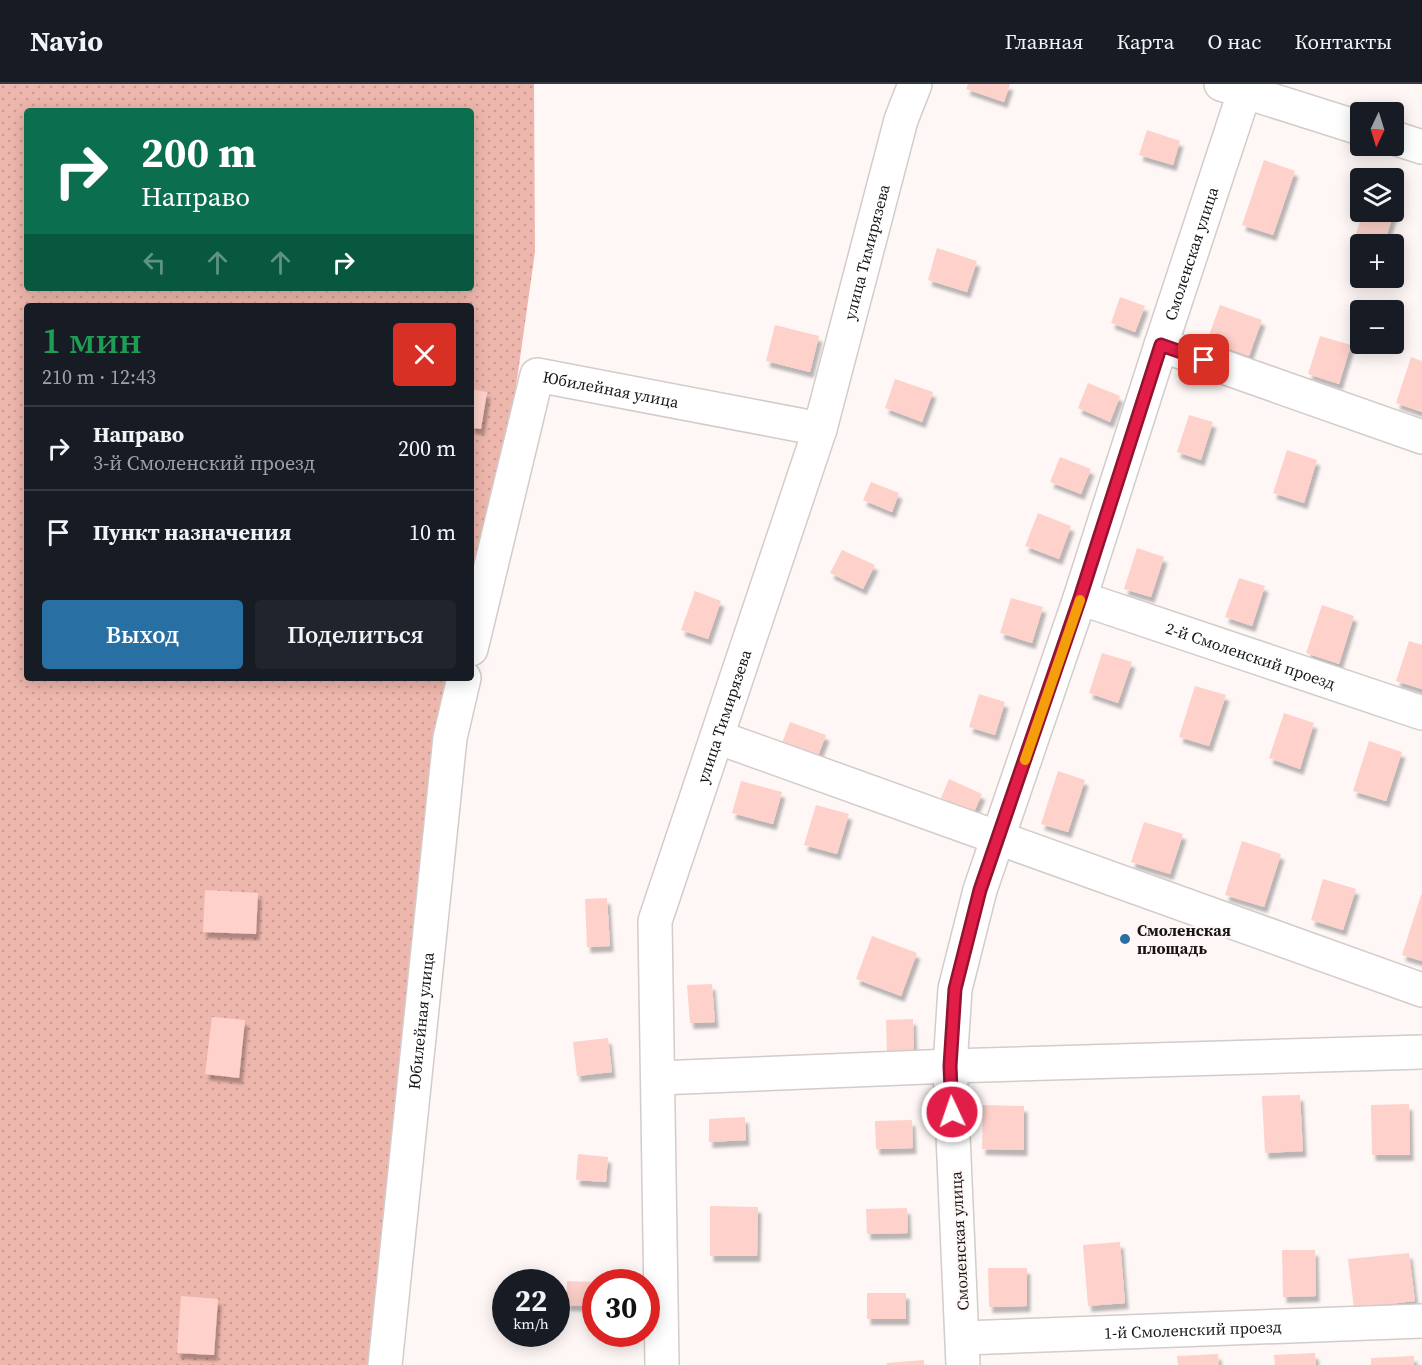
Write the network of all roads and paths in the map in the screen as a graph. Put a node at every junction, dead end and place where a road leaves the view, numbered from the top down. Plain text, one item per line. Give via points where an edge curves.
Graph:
1 (915, 84) edge
2 (1237, 87) edge
3 (1350, 125) edge
4 (1404, 141) edge
5 (1422, 147) edge
6 (1161, 345) junction
7 (820, 429) junction
8 (1422, 437) edge
9 (1080, 598) junction
10 (474, 637) edge
11 (463, 681) edge
12 (1422, 713) edge
13 (717, 737) junction
14 (998, 837) junction
15 (1422, 990) edge
16 (1422, 1052) edge
17 (950, 1066) junction
18 (658, 1078) junction
19 (1422, 1321) edge
20 (963, 1352) edge
21 (385, 1365) edge
22 (662, 1365) edge

1 - 7 street, улица Тимирязева via 901,120
2 - 3 street
2 - 6 street, Смоленская улица
4 - 5 street
6 - 8 street
6 - 9 street, Смоленская улица
7 - 10 street, Юбилейная улица via 537,375
7 - 13 street, улица Тимирязева
9 - 12 street, 2-й Смоленский проезд
9 - 14 street, Смоленская улица
11 - 21 street, Юбилейная улица via 450,738
13 - 14 street
13 - 18 street, улица Тимирязева via 655,921
14 - 15 street
14 - 17 street, Смоленская улица via 955,989
16 - 17 street
17 - 18 street
17 - 20 street, Смоленская улица
18 - 22 street, улица Тимирязева
19 - 20 street, 1-й Смоленский проезд

